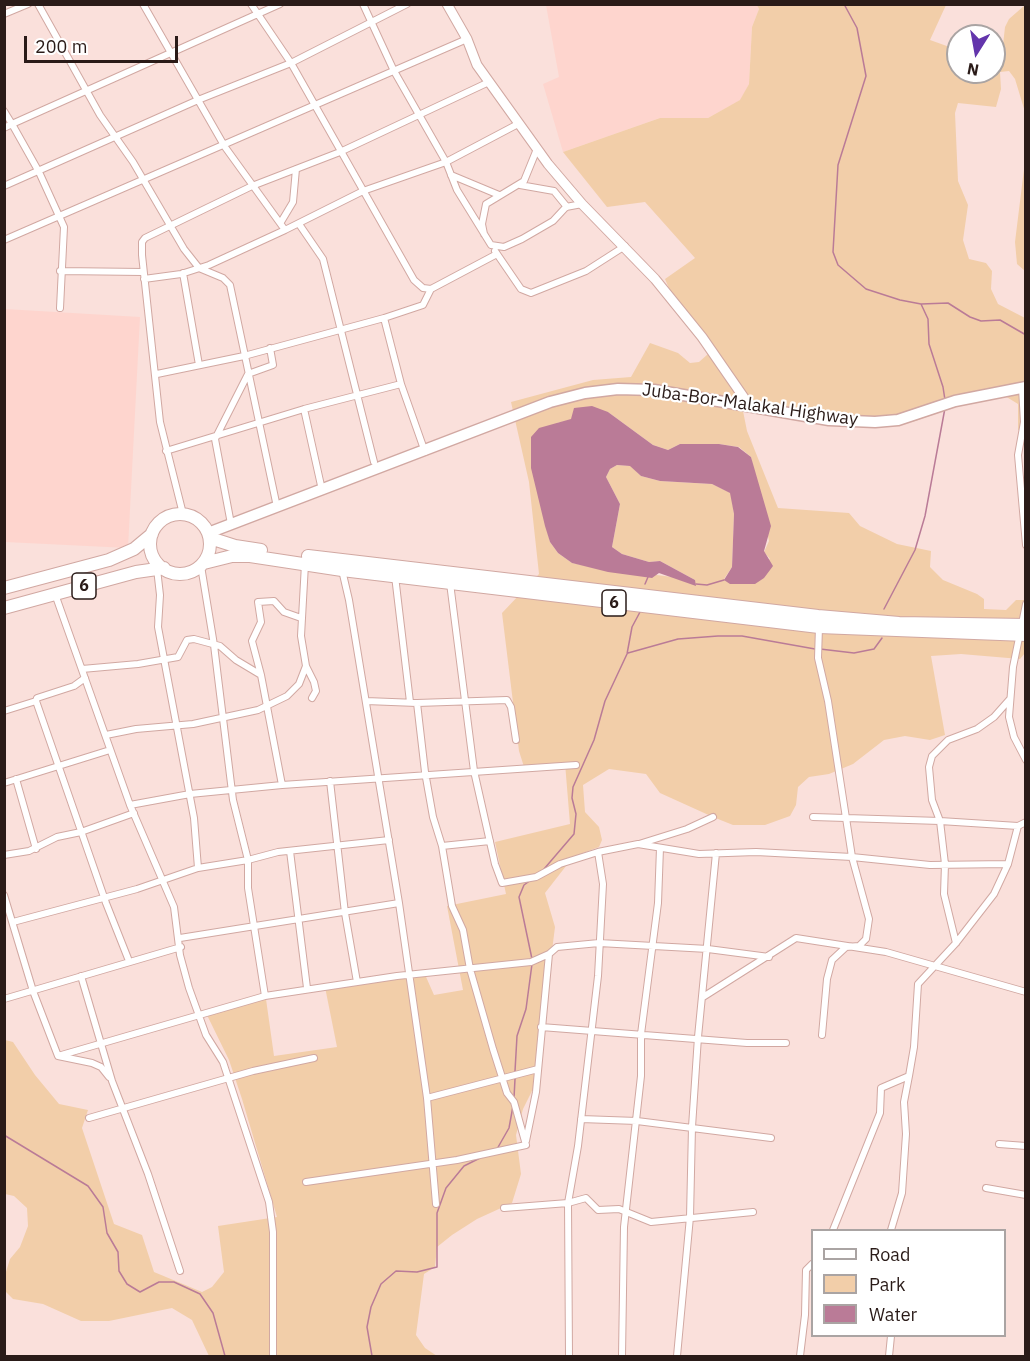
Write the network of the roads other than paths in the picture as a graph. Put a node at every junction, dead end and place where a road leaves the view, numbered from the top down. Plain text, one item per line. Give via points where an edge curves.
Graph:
1 (28, 4) edge
2 (38, 4) edge
3 (143, 4) edge
4 (251, 4) edge
5 (280, 4) edge
6 (363, 4) edge
7 (407, 4) edge
8 (447, 4) edge
9 (257, 13) junction
10 (4, 14) edge
11 (372, 23) junction
12 (467, 39) junction
13 (172, 55) junction
14 (291, 63) junction
15 (394, 71) junction
16 (489, 82) junction
17 (198, 100) junction
18 (314, 104) junction
19 (4, 111) edge
20 (418, 113) junction
21 (12, 124) junction
22 (518, 124) junction
23 (4, 128) edge
24 (116, 139) junction
25 (537, 149) junction
26 (340, 152) junction
27 (446, 162) junction
28 (296, 169) junction
29 (39, 172) junction
30 (451, 175) junction
31 (144, 181) junction
32 (520, 185) junction
33 (4, 186) edge
34 (252, 186) junction
35 (363, 191) junction
36 (500, 195) junction
37 (582, 204) junction
38 (567, 207) junction
39 (59, 214) junction
40 (281, 222) junction
41 (171, 224) junction
42 (299, 224) junction
43 (285, 230) junction
44 (484, 238) junction
45 (4, 240) edge
46 (491, 245) junction
47 (625, 246) junction
48 (497, 254) junction
49 (199, 268) junction
50 (60, 271) junction
51 (183, 273) junction
52 (144, 275) junction
53 (431, 289) junction
54 (60, 308) dead end
55 (384, 318) junction
56 (341, 328) junction
57 (270, 348) junction
58 (244, 356) junction
59 (199, 366) junction
60 (157, 374) junction
61 (248, 374) junction
62 (401, 384) junction
63 (1024, 388) edge
64 (356, 396) junction
65 (749, 405) junction
66 (304, 409) junction
67 (260, 424) junction
68 (215, 439) junction
69 (166, 451) junction
70 (424, 452) junction
71 (374, 462) dead end
72 (322, 490) junction
73 (277, 508) junction
74 (1024, 513) edge
75 (183, 514) junction
76 (231, 524) junction
77 (152, 534) junction
78 (209, 535) junction
79 (1026, 545) edge
80 (305, 563) junction
81 (202, 564) junction
82 (160, 569) junction
83 (342, 570) junction
84 (395, 576) junction
85 (450, 583) junction
86 (4, 588) edge
87 (55, 594) junction
88 (1026, 604) edge
89 (4, 608) edge
90 (301, 618) junction
91 (819, 627) junction
92 (1023, 629) edge
93 (214, 645) junction
94 (166, 659) junction
95 (306, 666) junction
96 (82, 669) junction
97 (261, 675) junction
98 (85, 678) junction
99 (312, 698) dead end
100 (1010, 699) junction
101 (36, 701) junction
102 (366, 701) junction
103 (466, 702) junction
104 (414, 703) junction
105 (266, 706) junction
106 (4, 711) edge
107 (221, 718) junction
108 (178, 726) junction
109 (106, 735) junction
110 (516, 740) dead end
111 (110, 750) junction
112 (1026, 760) edge
113 (576, 765) dead end
114 (59, 766) junction
115 (474, 771) junction
116 (425, 775) junction
117 (378, 777) junction
118 (16, 779) junction
119 (330, 781) junction
120 (4, 783) edge
121 (282, 784) junction
122 (231, 790) junction
123 (190, 794) junction
124 (130, 805) junction
125 (134, 813) junction
126 (713, 817) dead end
127 (813, 817) dead end
128 (846, 819) junction
129 (940, 821) junction
130 (1026, 822) edge
131 (1017, 825) junction
132 (81, 832) junction
133 (389, 840) junction
134 (490, 841) junction
135 (337, 844) junction
136 (638, 844) junction
137 (442, 846) junction
138 (660, 848) junction
139 (36, 849) junction
140 (290, 851) junction
141 (598, 852) junction
142 (716, 853) junction
143 (4, 855) edge
144 (852, 858) junction
145 (248, 860) junction
146 (945, 864) junction
147 (1008, 864) junction
148 (198, 868) junction
149 (163, 878) junction
150 (4, 895) edge
151 (104, 897) junction
152 (399, 903) junction
153 (345, 913) junction
154 (298, 919) junction
155 (13, 922) junction
156 (255, 927) junction
157 (180, 938) junction
158 (599, 943) junction
159 (956, 943) junction
160 (181, 947) junction
161 (653, 947) junction
162 (846, 947) junction
163 (708, 950) junction
164 (549, 954) junction
165 (769, 957) junction
166 (129, 961) junction
167 (932, 966) junction
168 (470, 969) junction
169 (409, 975) junction
170 (81, 976) junction
171 (357, 982) junction
172 (307, 988) junction
173 (33, 991) junction
174 (1026, 992) edge
175 (266, 996) junction
176 (703, 997) junction
177 (4, 999) edge
178 (199, 1015) junction
179 (541, 1027) junction
180 (592, 1032) junction
181 (641, 1034) junction
182 (822, 1035) dead end
183 (698, 1037) junction
184 (786, 1043) dead end
185 (101, 1044) junction
186 (58, 1056) junction
187 (314, 1058) dead end
188 (538, 1069) junction
189 (909, 1076) junction
190 (502, 1077) junction
191 (229, 1079) junction
192 (112, 1081) junction
193 (427, 1098) junction
194 (121, 1107) junction
195 (89, 1118) dead end
196 (581, 1119) junction
197 (637, 1121) junction
198 (692, 1127) junction
199 (771, 1138) dead end
200 (999, 1144) dead end
201 (526, 1145) junction
202 (1026, 1146) edge
203 (431, 1164) junction
204 (306, 1182) dead end
205 (986, 1188) dead end
206 (1026, 1195) edge
207 (568, 1203) junction
208 (436, 1204) dead end
209 (504, 1208) dead end
210 (628, 1211) junction
211 (753, 1212) dead end
212 (690, 1216) junction
213 (833, 1229) edge
214 (891, 1229) edge
215 (811, 1266) edge
216 (180, 1271) dead end
217 (891, 1337) edge
218 (273, 1356) edge
219 (569, 1356) edge
220 (622, 1356) edge
221 (677, 1356) edge
222 (800, 1356) edge
223 (889, 1356) edge

1 - 10 street
2 - 24 street
3 - 13 street
4 - 9 street
5 - 9 street
6 - 11 street
7 - 11 street
8 - 12 street
9 - 13 street
9 - 14 street
11 - 14 street
11 - 15 street
12 - 15 street
12 - 16 street
13 - 17 street
13 - 21 street
14 - 17 street
14 - 18 street
15 - 18 street
15 - 20 street
16 - 20 street
16 - 22 street
17 - 24 street
17 - 34 street
18 - 26 street
18 - 31 street
19 - 21 street
20 - 26 street
20 - 27 street
21 - 23 street
21 - 29 street
22 - 25 street
22 - 27 street
24 - 29 street
24 - 31 street
25 - 32 street
25 - 37 street
26 - 28 street
26 - 35 street
27 - 30 street
27 - 35 street
28 - 34 street
28 - 40 street via 293,202
29 - 33 street
29 - 39 street
30 - 36 street
30 - 44 street
31 - 39 street
31 - 41 street
32 - 36 street
32 - 38 street via 554,191
34 - 40 street
34 - 41 street
35 - 42 street
35 - 53 street via 414,280
36 - 44 street via 483,208
37 - 38 street
37 - 47 street
38 - 46 street via 541,230 504,247
39 - 45 street
39 - 50 street via 64,227
40 - 43 street
41 - 49 street
41 - 52 street via 142,242
42 - 43 street
42 - 56 street via 323,259
43 - 49 street
44 - 46 street
46 - 48 street
47 - 48 street via 586,271 531,293 521,289
47 - 65 street via 702,337
48 - 53 street
49 - 51 street
49 - 58 street via 230,285
50 - 52 street
50 - 54 street
51 - 52 street
51 - 59 street
52 - 60 street
53 - 55 street via 423,305
55 - 56 street
55 - 62 street
56 - 57 street
56 - 64 street
57 - 58 street
57 - 61 street via 273,365
58 - 59 street
58 - 61 street
59 - 60 street
60 - 69 street
61 - 67 street
61 - 68 street
62 - 64 street
62 - 70 street
63 - 65 main road, Juba-Bor-Malakal Highway via 955,401 898,420 875,422 829,420
63 - 74 street via 1024,422 1018,455
64 - 66 street
64 - 71 street
65 - 70 main road, Juba-Bor-Malakal Highway via 654,390 596,391 550,402
66 - 67 street
66 - 72 street
67 - 68 street
67 - 73 street
68 - 69 street
68 - 76 street
69 - 75 street
70 - 72 main road, Juba-Bor-Malakal Highway
72 - 73 main road, Juba-Bor-Malakal Highway
73 - 76 main road, Juba-Bor-Malakal Highway
74 - 79 street
75 - 77 highway, 6 via 162,520
75 - 78 highway, 6 via 201,522
76 - 78 main road, Juba-Bor-Malakal Highway
77 - 82 highway via 152,553
77 - 86 highway, 6 via 134,549 109,560
78 - 81 highway via 210,550
78 - 92 highway, 6 via 235,546 290,554 818,616
80 - 81 highway, 6 via 232,556
80 - 83 highway, 6
80 - 90 street
81 - 82 highway, 6 via 183,573
81 - 93 street
82 - 87 highway, 6
82 - 94 street via 158,627
83 - 84 highway, 6
83 - 102 street
84 - 85 highway, 6
84 - 104 street
85 - 91 highway, 6
85 - 103 street
87 - 89 highway, 6
87 - 96 street
88 - 92 street
90 - 95 street
90 - 97 street via 284,612 274,601 258,602 261,622 252,641
91 - 92 highway, 6 via 899,632
91 - 128 street via 818,658
92 - 100 street
93 - 94 street via 187,640 178,657
93 - 97 street
93 - 107 street
94 - 96 street
94 - 108 street
95 - 99 street via 316,691
95 - 105 street via 294,689
96 - 98 street
97 - 105 street
98 - 101 street
98 - 109 street
100 - 112 street via 1014,737
100 - 129 street via 994,717 977,729 948,740 932,756 932,800
101 - 106 street
101 - 114 street
102 - 104 street
102 - 117 street
103 - 104 street
103 - 110 street via 509,700
103 - 115 street
104 - 116 street
105 - 107 street
105 - 121 street
107 - 108 street
107 - 122 street
108 - 109 street
108 - 123 street
109 - 111 street
111 - 114 street
111 - 124 street
113 - 115 street
114 - 118 street
114 - 132 street
115 - 116 street
115 - 134 street
116 - 117 street
116 - 137 street
117 - 119 street
117 - 133 street
118 - 120 street
118 - 139 street
119 - 121 street
119 - 135 street
121 - 122 street
122 - 123 street
122 - 145 street
123 - 124 street
123 - 148 street
124 - 125 street
125 - 132 street
125 - 149 street
126 - 136 street
127 - 128 street
128 - 129 street
128 - 144 street
129 - 131 street
129 - 146 street
130 - 131 street
131 - 147 street
132 - 139 street via 63,835
132 - 151 street
133 - 135 street
133 - 152 street
134 - 137 street
134 - 141 street via 502,883 536,877 560,864
135 - 140 street
135 - 153 street
136 - 138 street
136 - 141 street
137 - 168 street via 452,906 463,930
138 - 142 street
138 - 161 street
139 - 143 street
140 - 145 street
140 - 154 street
141 - 158 street via 603,884
142 - 144 street
142 - 163 street
144 - 146 street
144 - 162 street via 869,919 866,939 859,946
145 - 148 street
145 - 156 street
146 - 147 street
146 - 159 street via 944,894
147 - 159 street via 994,894
148 - 149 street
149 - 151 street
149 - 157 street
150 - 155 street
151 - 155 street
151 - 166 street
152 - 153 street
152 - 169 street
153 - 154 street
153 - 171 street
154 - 156 street
154 - 172 street
155 - 173 street
156 - 157 street
156 - 175 street
157 - 160 street
158 - 161 street
158 - 164 street via 557,947
158 - 180 street
159 - 167 street
160 - 166 street
160 - 178 street via 180,955
161 - 163 street
161 - 181 street
162 - 165 street via 795,938
162 - 167 street via 886,952
162 - 182 street via 832,960
163 - 165 street
163 - 176 street
164 - 168 street via 531,962
164 - 179 street
165 - 176 street
166 - 170 street
167 - 174 street
167 - 189 street via 918,984
168 - 169 street
168 - 190 street
169 - 171 street
169 - 193 street
170 - 173 street
170 - 185 street
171 - 172 street
172 - 175 street
173 - 177 street
173 - 186 street
175 - 178 street
176 - 183 street
178 - 185 street
178 - 191 street
179 - 180 street
179 - 188 street
180 - 181 street
180 - 196 street
181 - 183 street
181 - 197 street
183 - 184 street
183 - 198 street
185 - 186 street
185 - 192 street
186 - 192 street via 101,1067
187 - 191 street
188 - 190 street
188 - 201 street
189 - 213 street via 881,1088 880,1113
189 - 214 street via 904,1101 902,1193
190 - 193 street
190 - 201 street
191 - 194 street
191 - 218 street via 269,1202 273,1232
192 - 194 street
193 - 203 street
194 - 195 street
194 - 216 street
196 - 197 street
196 - 207 street
197 - 198 street
197 - 210 street
198 - 199 street
198 - 212 street
200 - 202 street
201 - 203 street
203 - 204 street
203 - 208 street
205 - 206 street
207 - 209 street
207 - 210 street via 586,1198 598,1210
207 - 219 street
210 - 212 street via 651,1222
210 - 220 street via 624,1227
211 - 212 street
212 - 221 street
215 - 222 street via 806,1270
217 - 223 street

